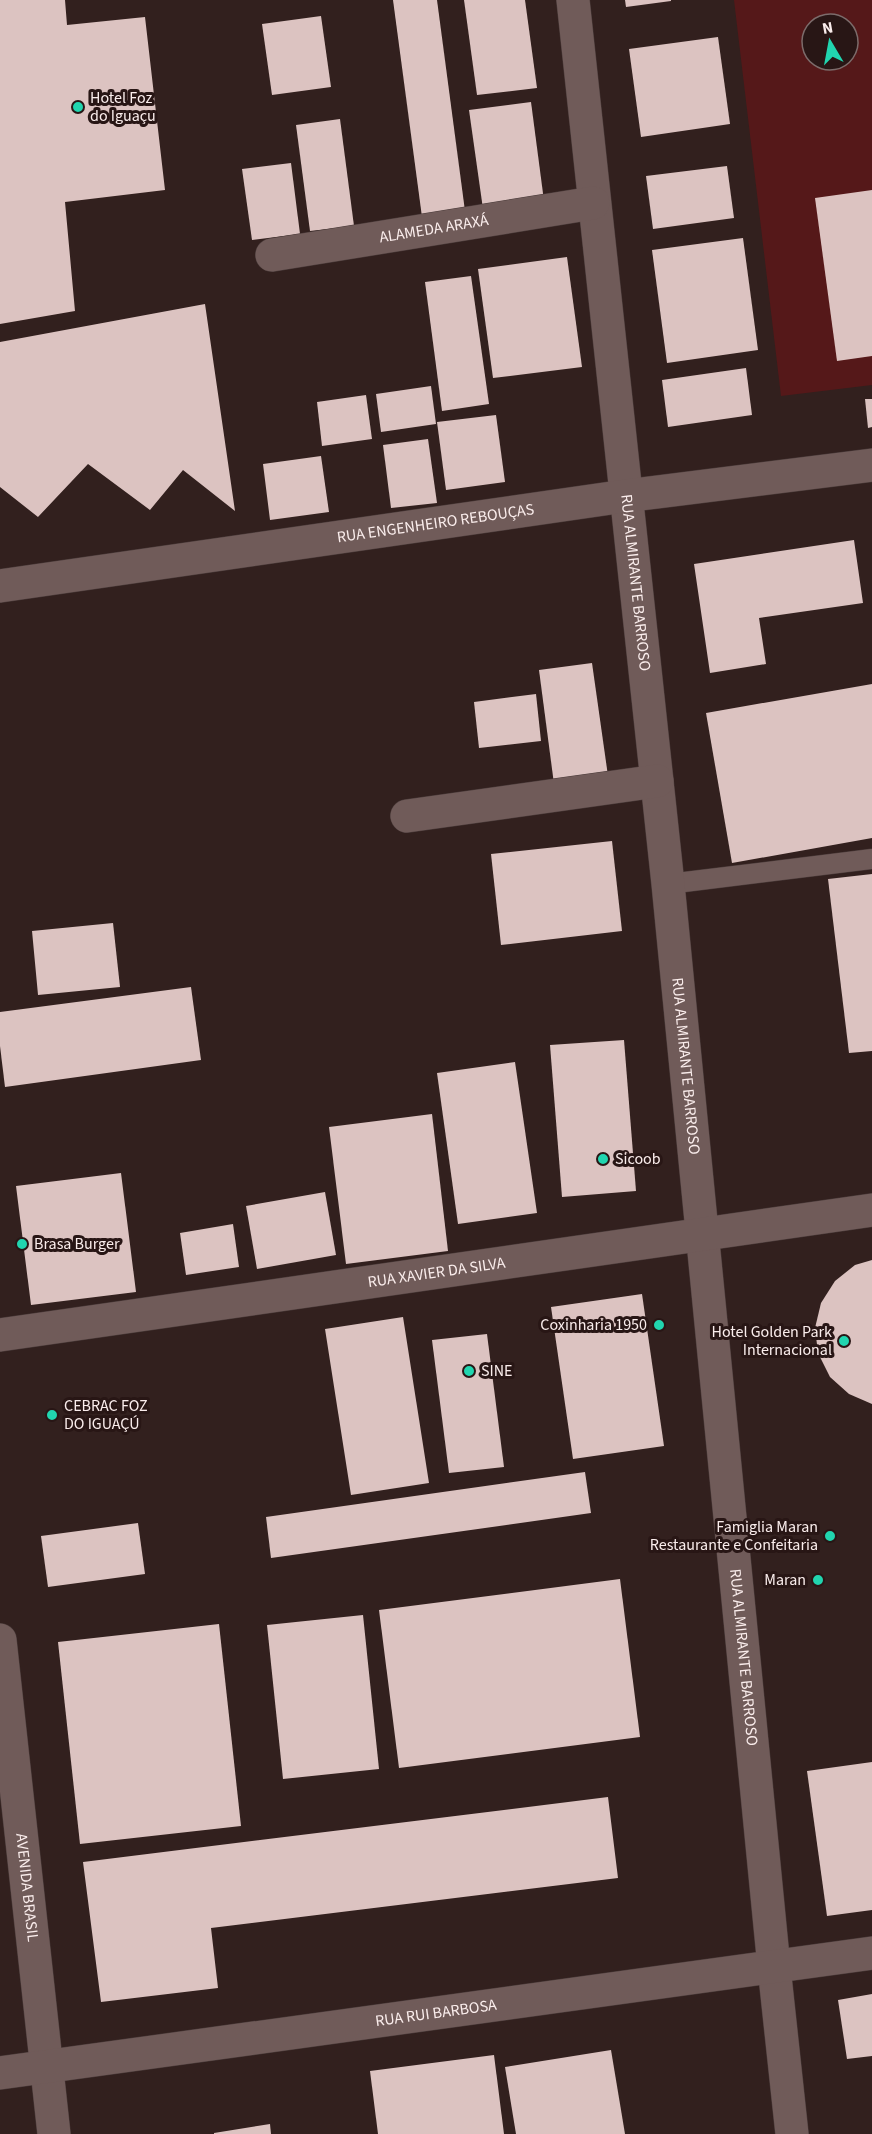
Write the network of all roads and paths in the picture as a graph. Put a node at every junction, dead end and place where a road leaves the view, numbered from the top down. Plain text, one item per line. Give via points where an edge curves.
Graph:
1 (573, 0) edge
2 (594, 203) junction
3 (272, 255) dead end
4 (872, 465) edge
5 (625, 496) junction
6 (0, 586) edge
7 (657, 781) junction
8 (407, 816) dead end
9 (872, 859) edge
10 (668, 884) junction
11 (872, 1210) edge
12 (701, 1235) junction
13 (0, 1335) edge
14 (0, 1640) edge
15 (872, 1953) edge
16 (774, 1967) junction
17 (47, 2066) junction
18 (0, 2073) edge
19 (54, 2134) edge
20 (792, 2134) edge

1 - 2 street, RUA ALMIRANTE BARROSO
2 - 3 street, ALAMEDA ARAXÁ
2 - 5 street, RUA ALMIRANTE BARROSO
4 - 5 street, RUA ENGENHEIRO REBOUÇAS
5 - 6 street, RUA ENGENHEIRO REBOUÇAS
5 - 7 street, RUA ALMIRANTE BARROSO
7 - 8 street
7 - 10 street, RUA ALMIRANTE BARROSO
9 - 10 lane
10 - 12 street, RUA ALMIRANTE BARROSO
11 - 12 street, RUA XAVIER DA SILVA
12 - 13 street, RUA XAVIER DA SILVA
12 - 16 street, RUA ALMIRANTE BARROSO
14 - 17 street, AVENIDA BRASIL
15 - 16 street, RUA RUI BARBOSA
16 - 17 street, RUA RUI BARBOSA
16 - 20 street, RUA ALMIRANTE BARROSO
17 - 18 street, RUA RUI BARBOSA
17 - 19 street, AVENIDA BRASIL

